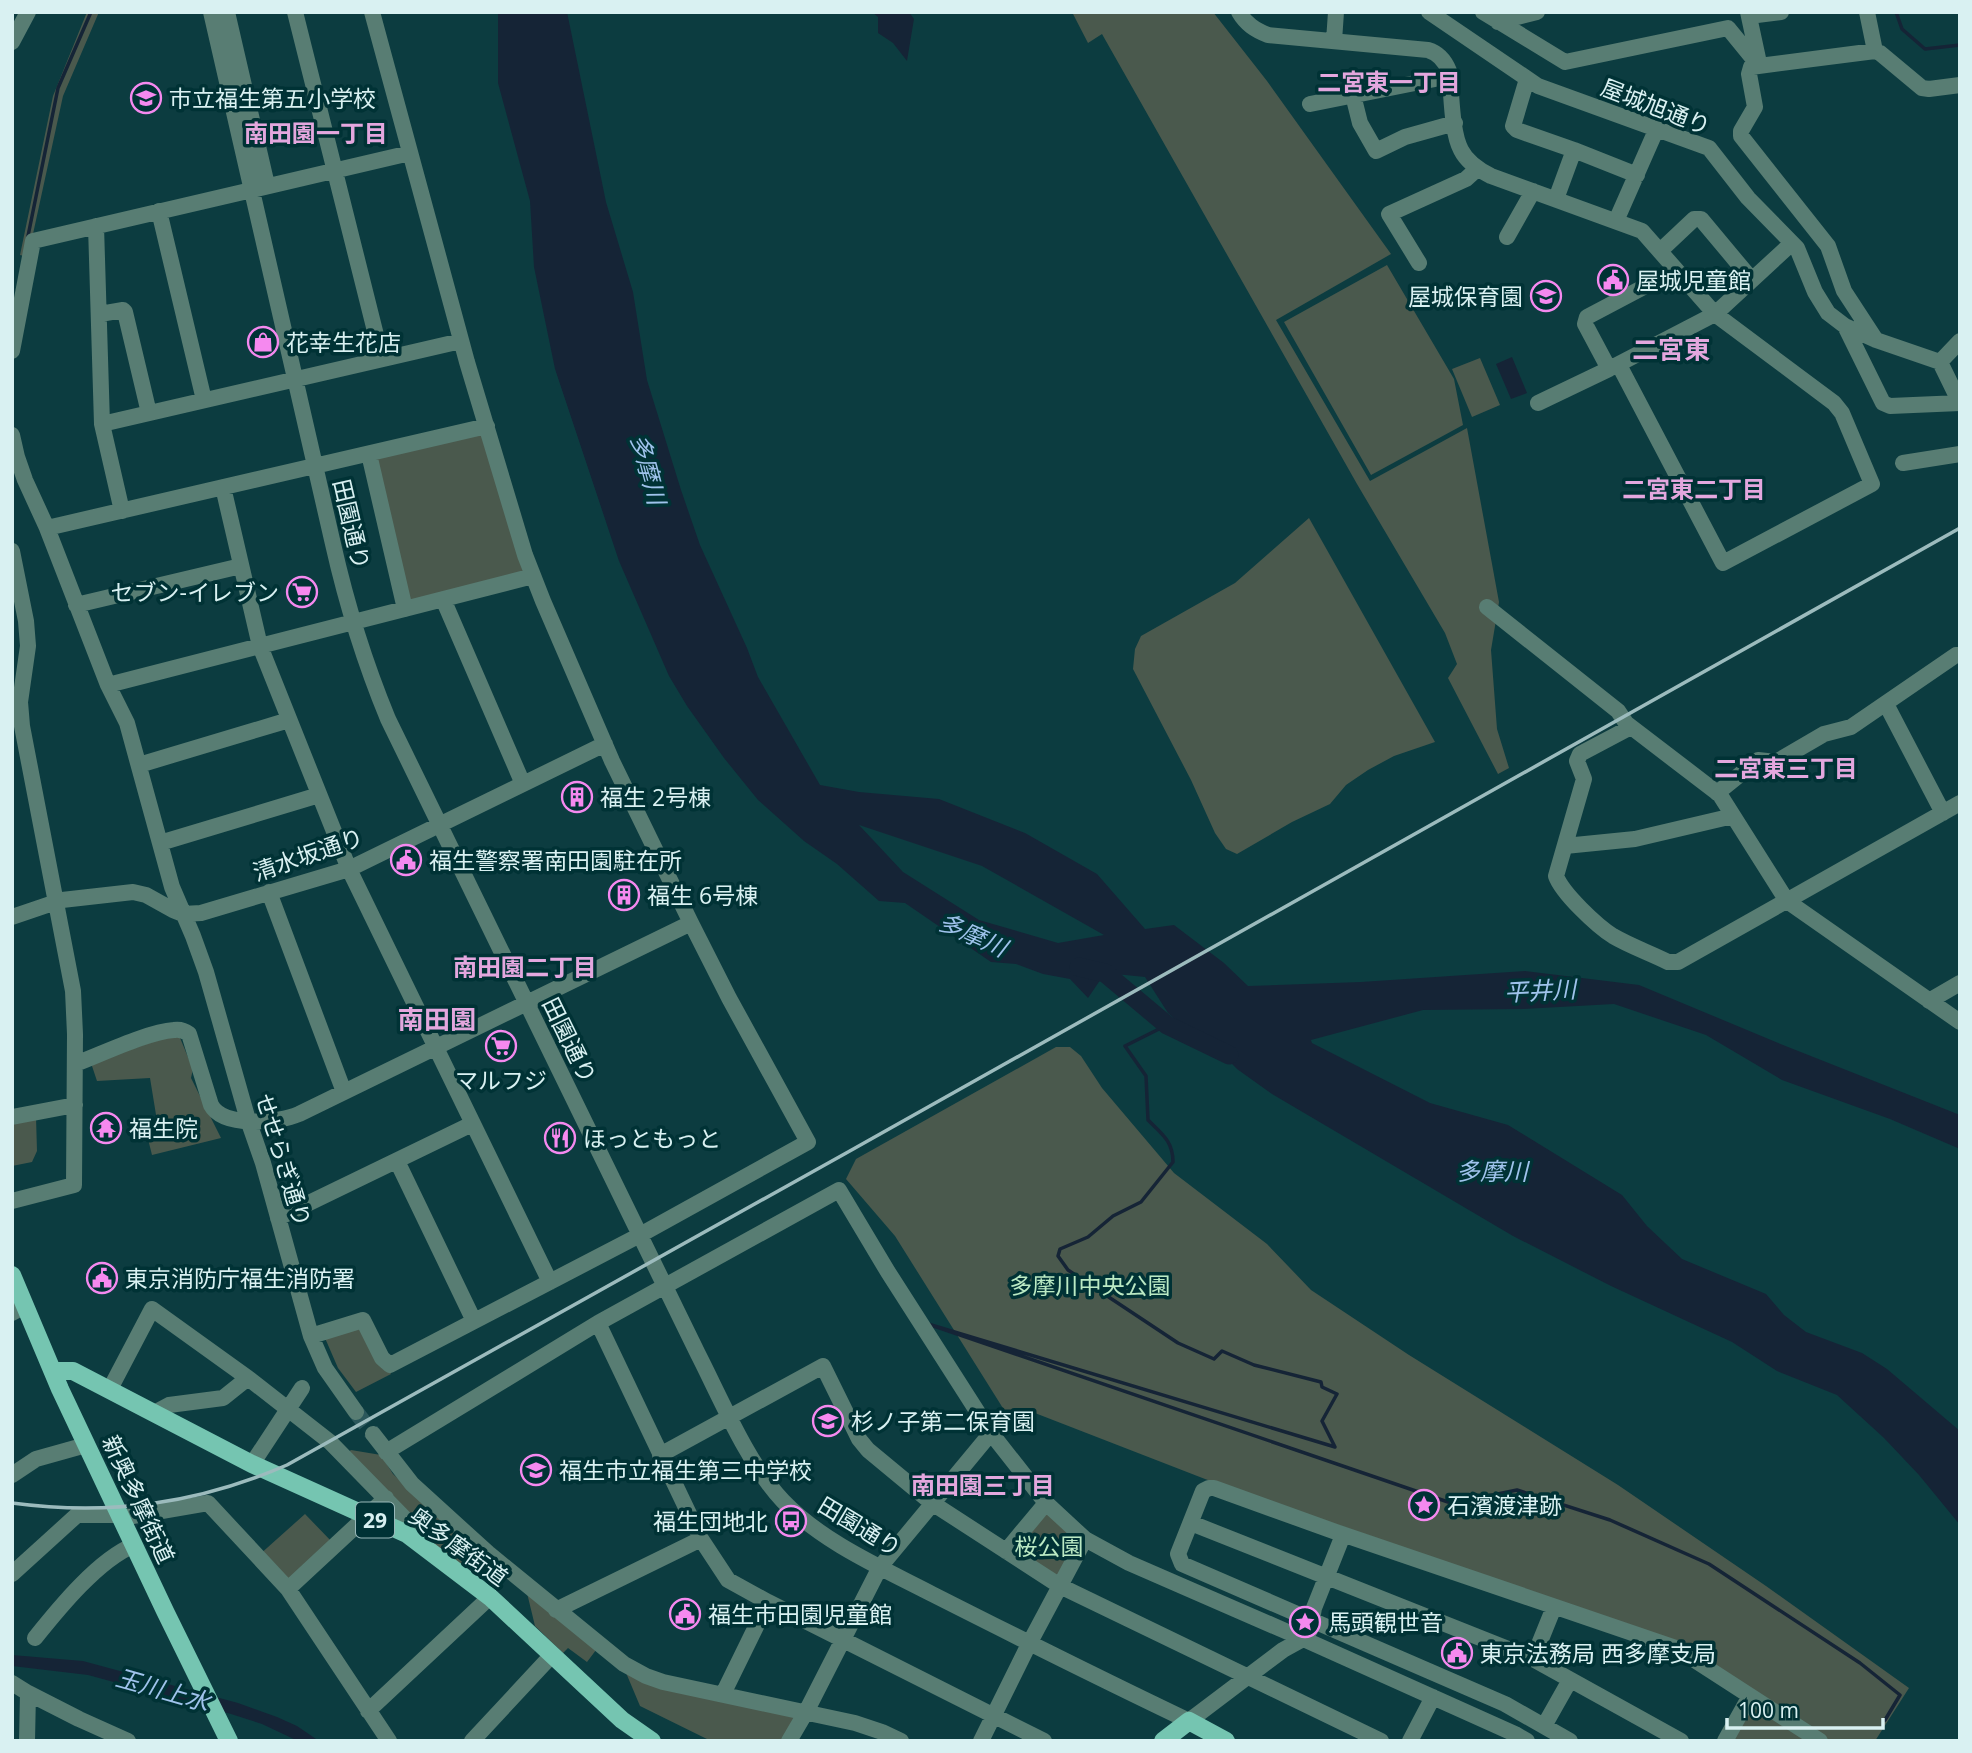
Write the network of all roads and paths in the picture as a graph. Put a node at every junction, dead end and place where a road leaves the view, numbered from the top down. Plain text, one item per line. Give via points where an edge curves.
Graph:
1 (28, 12) edge
2 (211, 12) edge
3 (227, 12) edge
4 (295, 12) edge
5 (372, 12) edge
6 (1239, 12) edge
7 (1336, 12) edge
8 (1429, 12) edge
9 (1483, 12) edge
10 (1537, 12) edge
11 (1781, 12) edge
12 (1867, 12) edge
13 (1749, 17) edge
14 (1499, 22) junction
15 (1728, 28) junction
16 (1334, 41) junction
17 (12, 42) edge
18 (1875, 51) junction
19 (1759, 66) junction
20 (1450, 76) junction
21 (1527, 79) junction
22 (1960, 85) edge
23 (1353, 95) junction
24 (1310, 104) dead end
25 (1455, 123) junction
26 (1657, 128) junction
27 (1574, 150) junction
28 (410, 153) junction
29 (1478, 169) junction
30 (334, 170) junction
31 (1637, 175) junction
32 (267, 185) junction
33 (250, 189) junction
34 (1533, 191) junction
35 (1556, 199) junction
36 (159, 211) junction
37 (1616, 220) junction
38 (96, 226) junction
39 (1507, 237) dead end
40 (1792, 243) junction
41 (1660, 251) junction
42 (1419, 263) dead end
43 (1676, 270) junction
44 (1752, 280) junction
45 (100, 314) junction
46 (1715, 314) junction
47 (1845, 326) junction
48 (461, 341) junction
49 (1876, 341) junction
50 (1960, 341) edge
51 (12, 351) edge
52 (382, 359) junction
53 (1940, 362) junction
54 (1614, 367) junction
55 (294, 379) junction
56 (204, 400) junction
57 (1538, 403) dead end
58 (1960, 403) edge
59 (149, 413) junction
60 (102, 424) junction
61 (487, 426) junction
62 (12, 435) edge
63 (369, 454) junction
64 (1960, 454) edge
65 (1903, 463) dead end
66 (315, 466) junction
67 (223, 487) junction
68 (122, 511) junction
69 (47, 528) junction
70 (12, 551) edge
71 (241, 566) junction
72 (533, 576) junction
73 (443, 599) junction
74 (76, 605) junction
75 (1487, 607) dead end
76 (405, 609) junction
77 (352, 623) junction
78 (260, 646) junction
79 (1960, 655) edge
80 (108, 685) junction
81 (1886, 704) junction
82 (289, 720) junction
83 (1631, 727) junction
84 (605, 744) junction
85 (139, 765) junction
86 (523, 784) junction
87 (1717, 793) junction
88 (319, 795) junction
89 (1960, 803) edge
90 (1943, 813) junction
91 (1733, 816) junction
92 (440, 824) junction
93 (160, 843) junction
94 (1565, 846) junction
95 (349, 869) junction
96 (269, 892) junction
97 (1787, 901) junction
98 (55, 902) junction
99 (183, 914) junction
100 (12, 917) edge
101 (691, 923) junction
102 (1960, 983) edge
103 (1928, 1000) junction
104 (527, 1003) junction
105 (1960, 1022) edge
106 (436, 1048) junction
107 (75, 1064) junction
108 (344, 1092) junction
109 (75, 1105) junction
110 (12, 1117) edge
111 (248, 1120) junction
112 (472, 1124) junction
113 (397, 1161) junction
114 (12, 1201) edge
115 (278, 1218) junction
116 (640, 1235) junction
117 (12, 1275) edge
118 (550, 1282) junction
119 (665, 1286) junction
120 (18, 1309) edge
121 (474, 1321) junction
122 (597, 1323) junction
123 (311, 1336) junction
124 (42, 1344) junction
125 (54, 1371) junction
126 (73, 1371) junction
127 (248, 1378) junction
128 (302, 1388) dead end
129 (110, 1389) junction
130 (288, 1409) junction
131 (356, 1412) tunnel mouth
132 (154, 1413) junction
133 (731, 1417) junction
134 (991, 1433) junction
135 (373, 1434) tunnel mouth
136 (86, 1445) junction
137 (386, 1452) junction
138 (660, 1455) junction
139 (252, 1464) junction
140 (12, 1475) edge
141 (386, 1498) junction
142 (932, 1503) junction
143 (1046, 1503) junction
144 (120, 1516) junction
145 (366, 1516) junction
146 (1191, 1522) junction
147 (1340, 1534) junction
148 (701, 1539) junction
149 (1085, 1539) junction
150 (134, 1545) junction
151 (422, 1545) junction
152 (1006, 1551) junction
153 (880, 1567) junction
154 (12, 1574) edge
155 (1323, 1576) junction
156 (1060, 1586) junction
157 (288, 1589) junction
158 (490, 1597) junction
159 (768, 1602) junction
160 (1554, 1606) junction
161 (556, 1610) junction
162 (1306, 1617) junction
163 (1297, 1636) junction
164 (35, 1638) dead end
165 (843, 1640) junction
166 (1029, 1644) junction
167 (552, 1655) junction
168 (1534, 1659) junction
169 (1248, 1677) junction
170 (1570, 1680) junction
171 (12, 1683) edge
172 (27, 1693) junction
173 (723, 1694) junction
174 (1750, 1696) junction
175 (1433, 1697) junction
176 (368, 1711) junction
177 (806, 1712) junction
178 (994, 1716) junction
179 (1189, 1721) junction
180 (1544, 1726) junction
181 (27, 1741) edge
182 (128, 1741) edge
183 (229, 1741) edge
184 (389, 1741) edge
185 (472, 1741) edge
186 (652, 1741) edge
187 (789, 1741) edge
188 (901, 1741) edge
189 (981, 1741) edge
190 (1044, 1741) edge
191 (1163, 1741) edge
192 (1226, 1741) edge
193 (1381, 1741) edge
194 (1410, 1741) edge
195 (1527, 1741) edge
196 (1570, 1741) edge
197 (1681, 1741) edge
198 (1725, 1741) edge
199 (1819, 1741) edge

1 - 17 street
2 - 33 street, 田園通り
3 - 32 street
4 - 30 street
5 - 28 street
6 - 16 street via 1248,25 1268,35
7 - 16 street
8 - 21 street, 屋城旭通り
9 - 14 street
10 - 14 street
11 - 13 street
12 - 18 street
13 - 15 street
13 - 19 street
14 - 15 street via 1566,62
15 - 19 street
16 - 20 street via 1431,51 1445,61
18 - 19 street
18 - 22 street via 1922,88
19 - 49 street via 1751,67 1749,74 1755,107 1741,136 1828,246 1844,291
20 - 23 street
20 - 25 street
21 - 26 street, 屋城旭通り
21 - 27 street via 1513,126
23 - 24 street
23 - 25 street via 1360,123 1376,151 1405,136
25 - 29 street via 1461,152
26 - 31 street
26 - 40 street, 屋城旭通り via 1709,148 1748,198
27 - 31 street
27 - 35 street
28 - 30 street
28 - 48 street
29 - 34 street
29 - 42 street via 1466,179 1389,214
30 - 32 street
30 - 52 street
31 - 37 street
32 - 33 street
33 - 36 street
33 - 55 street, 田園通り
34 - 35 street
34 - 39 street
35 - 37 street
36 - 38 street
36 - 56 street
37 - 41 street via 1642,231
38 - 45 street
38 - 51 street via 33,241
40 - 44 street
40 - 47 street, 屋城旭通り via 1820,302
41 - 43 street
41 - 44 street via 1694,219 1701,219
43 - 46 street
43 - 54 street via 1587,317 1585,324
44 - 46 street
45 - 59 street via 123,310 127,316
45 - 60 street
46 - 54 street
46 - 54 street via 1834,403 1872,484 1723,563
47 - 49 street
47 - 58 street via 1883,403 1890,407
48 - 52 street
48 - 61 street
49 - 53 street
50 - 53 street
52 - 55 street
53 - 58 street
54 - 57 street
55 - 56 street
55 - 66 street, 田園通り
56 - 59 street
59 - 60 street
60 - 68 street
61 - 63 street
61 - 72 street
62 - 69 street, せせらぎ通り via 25,480
63 - 66 street
63 - 76 street
64 - 65 street
66 - 67 street
66 - 77 street, 田園通り
67 - 68 street
67 - 71 street
68 - 69 street
69 - 74 street, せせらぎ通り
70 - 98 street via 28,646 20,702 22,726
71 - 74 street
71 - 78 street
72 - 73 street
72 - 84 street
73 - 76 street
73 - 86 street
74 - 80 street, せせらぎ通り
75 - 83 street via 1618,711
76 - 77 street
77 - 78 street
77 - 92 street, 田園通り via 388,719
78 - 80 street
78 - 82 street
79 - 81 street
80 - 85 street, せせらぎ通り via 127,723
81 - 87 street via 1851,727 1824,734 1776,762 1758,760
81 - 90 street
82 - 85 street
82 - 88 street
83 - 87 street
83 - 94 street via 1580,754 1577,761 1584,779
84 - 86 street, 清水坂通り
84 - 101 street
85 - 93 street, せせらぎ通り
86 - 92 street, 清水坂通り
87 - 91 street
88 - 93 street
88 - 95 street
89 - 90 street
90 - 97 street
91 - 94 street via 1635,839
91 - 97 street
92 - 95 street, 清水坂通り
92 - 104 street, 田園通り
93 - 99 street, せせらぎ通り
94 - 97 street via 1556,876 1576,905 1611,935 1668,962 1676,963
95 - 96 street, 清水坂通り
95 - 106 street
96 - 99 street, 清水坂通り
96 - 108 street
97 - 103 street
98 - 99 street via 133,892
98 - 100 street
98 - 107 street via 73,991
99 - 111 street, せせらぎ通り via 206,972
101 - 104 street
101 - 116 street via 808,1142
102 - 103 street
103 - 105 street
104 - 106 street
104 - 116 street, 田園通り
106 - 108 street
106 - 112 street
107 - 109 street
107 - 111 street via 144,1038 175,1029 184,1031 189,1034 215,1112
108 - 111 street via 290,1118
109 - 110 street
109 - 114 street via 74,1185
111 - 115 street, せせらぎ通り
112 - 113 street
112 - 118 street
113 - 115 street
113 - 121 street
115 - 123 street, せせらぎ通り
116 - 118 street
116 - 119 street, 田園通り
117 - 120 main road, 新奥多摩街道
118 - 121 street
119 - 122 street
119 - 133 street, 田園通り
119 - 134 street via 839,1190
120 - 124 main road, 新奥多摩街道
121 - 123 street via 390,1365 363,1320
122 - 137 street
122 - 138 street
123 - 131 street, せせらぎ通り via 325,1368
124 - 125 main road, 新奥多摩街道
124 - 126 main road
125 - 126 main road, 奥多摩街道 / 29
125 - 136 main road, 新奥多摩街道
126 - 129 main road, 奥多摩街道 / 29
127 - 129 street via 152,1310
127 - 130 street
127 - 132 street via 223,1398 169,1405
128 - 130 street
129 - 132 main road, 奥多摩街道 / 29
130 - 139 street
130 - 141 street via 330,1442
132 - 139 main road, 奥多摩街道 / 29
133 - 138 street
133 - 142 street via 823,1366 859,1439
133 - 153 street, 田園通り via 751,1457 784,1502 830,1538
134 - 142 street
134 - 143 street
135 - 137 street
136 - 140 street via 36,1459
136 - 144 main road, 新奥多摩街道
137 - 161 street via 424,1495
138 - 148 street
139 - 145 main road, 奥多摩街道 / 29
141 - 145 street
141 - 151 street via 418,1532
142 - 152 street
142 - 153 street
143 - 149 street
143 - 152 street
144 - 150 main road, 新奥多摩街道
144 - 154 street via 76,1515
144 - 157 street via 208,1503
145 - 151 main road, 奥多摩街道 / 29
145 - 157 street
146 - 147 street via 1203,1492 1213,1488
146 - 155 street
146 - 162 street via 1178,1554 1182,1564
147 - 155 street
147 - 160 street
148 - 159 street via 728,1580
148 - 161 street
149 - 156 street
149 - 163 street via 1129,1563
150 - 164 street via 109,1559
150 - 183 main road, 新奥多摩街道
151 - 158 main road, 奥多摩街道 / 29
152 - 156 street
153 - 165 street
153 - 166 street, 田園通り
155 - 162 street via 1307,1604
155 - 168 street
156 - 166 street
156 - 169 street
157 - 176 street
158 - 167 main road, 奥多摩街道 / 29
158 - 176 street
159 - 165 street
159 - 173 street
160 - 168 street
160 - 174 street via 1676,1648
161 - 173 street via 634,1670 663,1682
162 - 163 street
162 - 180 street via 1505,1704
163 - 169 street
163 - 175 street
165 - 177 street
165 - 178 street
166 - 178 street
166 - 179 street, 田園通り
167 - 185 street
167 - 186 main road, 奥多摩街道 / 29 via 622,1720
168 - 170 street
169 - 179 street
169 - 193 street
170 - 180 street
170 - 197 street
171 - 172 street
172 - 181 street
172 - 182 street
173 - 177 street
174 - 198 street
174 - 199 street
175 - 194 street
175 - 195 street
176 - 184 street
177 - 187 street
177 - 188 street via 855,1723
178 - 189 street
178 - 190 street
179 - 191 main road
179 - 192 main road
180 - 196 street

